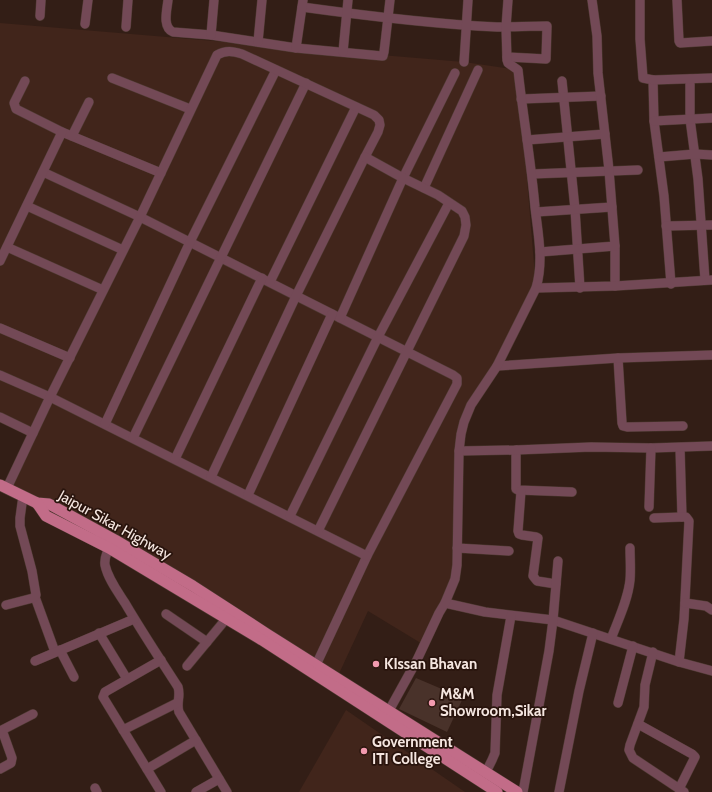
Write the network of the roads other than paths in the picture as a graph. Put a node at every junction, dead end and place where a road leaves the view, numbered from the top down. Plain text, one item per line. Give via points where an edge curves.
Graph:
1 (41, 0) edge
2 (88, 0) edge
3 (128, 0) edge
4 (168, 0) edge
5 (214, 0) edge
6 (262, 0) edge
7 (348, 0) edge
8 (390, 0) edge
9 (468, 0) edge
10 (508, 0) edge
11 (592, 0) edge
12 (640, 0) edge
13 (677, 0) edge
14 (302, 4) edge
15 (347, 13) junction
16 (40, 16) dead end
17 (388, 18) junction
18 (85, 24) dead end
19 (467, 25) junction
20 (126, 27) dead end
21 (506, 27) junction
22 (211, 35) junction
23 (712, 41) edge
24 (258, 42) junction
25 (296, 48) junction
26 (343, 52) junction
27 (507, 58) junction
28 (464, 62) dead end
29 (276, 70) junction
30 (478, 70) dead end
31 (455, 73) dead end
32 (112, 78) dead end
33 (712, 78) edge
34 (690, 79) junction
35 (653, 80) junction
36 (25, 81) dead end
37 (562, 81) dead end
38 (306, 84) junction
39 (601, 96) junction
40 (563, 97) junction
41 (522, 99) junction
42 (89, 102) dead end
43 (356, 107) junction
44 (190, 110) junction
45 (690, 118) junction
46 (712, 118) edge
47 (654, 121) junction
48 (62, 132) junction
49 (605, 134) junction
50 (72, 136) junction
51 (567, 137) junction
52 (527, 140) junction
53 (695, 154) junction
54 (712, 155) edge
55 (365, 157) junction
56 (659, 157) junction
57 (609, 170) junction
58 (638, 170) dead end
59 (43, 172) junction
60 (571, 172) junction
61 (161, 173) junction
62 (532, 174) junction
63 (403, 178) junction
64 (424, 188) junction
65 (449, 203) junction
66 (27, 206) junction
67 (612, 207) junction
68 (575, 209) junction
69 (536, 212) junction
70 (140, 217) junction
71 (712, 225) edge
72 (666, 226) junction
73 (700, 226) junction
74 (190, 242) junction
75 (615, 246) junction
76 (7, 247) junction
77 (577, 249) junction
78 (123, 250) junction
79 (540, 252) junction
80 (221, 258) junction
81 (0, 261) edge
82 (266, 280) junction
83 (708, 280) edge
84 (671, 284) junction
85 (615, 286) junction
86 (536, 288) junction
87 (580, 288) junction
88 (103, 290) junction
89 (296, 296) junction
90 (336, 316) junction
91 (0, 328) edge
92 (378, 337) junction
93 (407, 352) junction
94 (712, 355) edge
95 (70, 358) junction
96 (618, 358) junction
97 (497, 366) junction
98 (0, 375) edge
99 (50, 397) junction
100 (0, 417) edge
101 (105, 424) junction
102 (683, 426) dead end
103 (33, 433) junction
104 (133, 438) junction
105 (712, 446) edge
106 (650, 448) junction
107 (680, 448) junction
108 (516, 450) junction
109 (460, 451) junction
110 (175, 459) junction
111 (211, 477) junction
112 (4, 487) edge
113 (521, 491) junction
114 (572, 492) dead end
115 (23, 496) junction
116 (248, 496) junction
117 (649, 507) dead end
118 (290, 516) junction
119 (682, 517) junction
120 (654, 518) dead end
121 (318, 531) junction
122 (112, 544) junction
123 (457, 548) junction
124 (630, 548) dead end
125 (509, 551) dead end
126 (367, 556) junction
127 (558, 561) dead end
128 (556, 584) junction
129 (35, 597) junction
130 (445, 603) junction
131 (685, 603) junction
132 (6, 605) dead end
133 (712, 610) edge
134 (166, 614) dead end
135 (511, 616) junction
136 (134, 619) junction
137 (226, 619) junction
138 (553, 620) junction
139 (99, 634) junction
140 (593, 634) junction
141 (611, 639) junction
142 (207, 642) junction
143 (632, 646) junction
144 (58, 651) junction
145 (653, 652) junction
146 (161, 660) junction
147 (35, 661) dead end
148 (680, 662) junction
149 (187, 666) dead end
150 (313, 668) junction
151 (712, 671) edge
152 (74, 677) dead end
153 (127, 679) junction
154 (177, 703) junction
155 (618, 703) dead end
156 (33, 714) dead end
157 (387, 715) junction
158 (638, 724) junction
159 (123, 730) junction
160 (196, 740) junction
161 (0, 769) edge
162 (147, 769) junction
163 (486, 772) junction
164 (219, 779) junction
165 (681, 790) edge
166 (161, 792) edge
167 (196, 792) edge
168 (227, 792) edge
169 (497, 792) edge
170 (517, 792) edge
171 (523, 792) edge
172 (559, 792) edge

1 - 16 street
2 - 18 street
3 - 20 street
4 - 22 street via 166,24 170,31
5 - 22 street
6 - 24 street
7 - 15 street
8 - 17 street
9 - 19 street
10 - 21 street
11 - 39 street
12 - 35 street via 643,78
13 - 23 street via 678,41
14 - 15 street
14 - 25 street
15 - 17 street
15 - 26 street
17 - 19 street
17 - 26 street via 383,56
19 - 21 street
19 - 28 street
21 - 27 street
21 - 27 street via 547,26 546,59
22 - 24 street
24 - 25 street
25 - 26 street
27 - 41 street via 508,64 518,70
29 - 38 street
29 - 44 street via 242,54 224,51 217,55
29 - 74 street
30 - 64 street
31 - 63 street
32 - 44 street
33 - 34 street
34 - 35 street
34 - 45 street
35 - 47 street
36 - 48 street via 14,103 16,109
37 - 40 street
38 - 43 street
38 - 80 street
39 - 40 street
39 - 49 street
40 - 41 street
40 - 51 street
41 - 52 street
42 - 50 street
43 - 55 street via 374,115 380,125
43 - 82 street
44 - 61 street
45 - 46 street
45 - 47 street
45 - 53 street
47 - 56 street
48 - 50 street
48 - 59 street
49 - 51 street
49 - 57 street
50 - 61 street
51 - 52 street
51 - 60 street
52 - 62 street
53 - 54 street
53 - 56 street
53 - 73 street
55 - 63 street
55 - 89 street
56 - 72 street
57 - 58 street
57 - 60 street
57 - 67 street
59 - 66 street
59 - 70 street
60 - 62 street
60 - 68 street
61 - 70 street
62 - 69 street
63 - 64 street
63 - 90 street
64 - 65 street
65 - 92 street
65 - 93 street via 462,211 466,217 464,236
66 - 76 street
66 - 78 street
67 - 68 street
67 - 75 street
68 - 69 street
68 - 77 street
69 - 79 street
70 - 74 street
70 - 78 street
71 - 73 street
72 - 73 street
72 - 84 street
73 - 83 street
74 - 80 street
74 - 101 street
75 - 77 street
75 - 85 street
76 - 81 street
76 - 88 street
77 - 79 street
77 - 87 street
78 - 88 street
79 - 86 street
80 - 82 street
80 - 104 street
82 - 89 street
82 - 110 street
83 - 84 street
84 - 85 street
85 - 87 street
86 - 87 street
86 - 97 street
88 - 95 street
89 - 90 street
89 - 111 street
90 - 92 street
90 - 116 street
91 - 95 street
92 - 93 street
92 - 118 street
93 - 121 street
93 - 126 street via 453,374 457,378 457,384
94 - 96 street
95 - 99 street
96 - 97 street
96 - 102 street via 623,426
97 - 109 street via 471,406 464,422
98 - 99 street
99 - 101 street
99 - 103 street
100 - 103 street
101 - 104 street
103 - 112 street
104 - 110 street
105 - 107 street
106 - 107 street
106 - 108 street
106 - 117 street
107 - 119 street
108 - 109 street
108 - 113 street via 516,489
109 - 123 street
110 - 111 street
111 - 116 street
112 - 115 main road
113 - 114 street
113 - 128 street via 519,534 538,538 534,579
115 - 122 main road, Jaipur Sikar Highway via 37,503 46,516
115 - 129 street via 20,526 34,578
116 - 118 street
118 - 121 street
119 - 120 street
119 - 131 street via 686,517 688,521
121 - 126 street
122 - 136 street via 105,559 108,572
122 - 137 main road, Jaipur Sikar Highway
122 - 150 main road, Jaipur Sikar Highway via 193,586
123 - 125 street
123 - 130 street via 455,579
124 - 141 street via 627,597
126 - 150 street
127 - 128 street
128 - 138 street
129 - 132 street
129 - 144 street
130 - 135 street
130 - 157 street
131 - 133 street via 706,606
131 - 148 street
134 - 142 street
135 - 138 street
135 - 163 street via 497,695 494,753
136 - 139 street
136 - 146 street
137 - 142 street
137 - 150 main road, Jaipur Sikar Highway
138 - 140 street
138 - 171 street
139 - 144 street
139 - 153 street
140 - 141 street
140 - 172 street
141 - 143 street
142 - 149 street
143 - 145 street
143 - 155 street
144 - 147 street
144 - 152 street
145 - 148 street
145 - 158 street via 645,685 644,707
146 - 153 street
146 - 154 street via 178,687 180,696
148 - 151 street
150 - 157 main road, Jaipur Sikar Highway
153 - 159 street via 105,692 103,697
154 - 159 street
154 - 160 street via 179,712
156 - 161 street via 2,730 12,758 11,763
157 - 163 main road, Jaipur Sikar Highway
157 - 169 main road, Jaipur Sikar Highway
158 - 165 street via 630,745 630,755
158 - 165 street via 695,758
159 - 162 street
160 - 162 street
160 - 164 street
162 - 166 street
163 - 170 main road, Jaipur Sikar Highway
164 - 167 street
164 - 168 street

